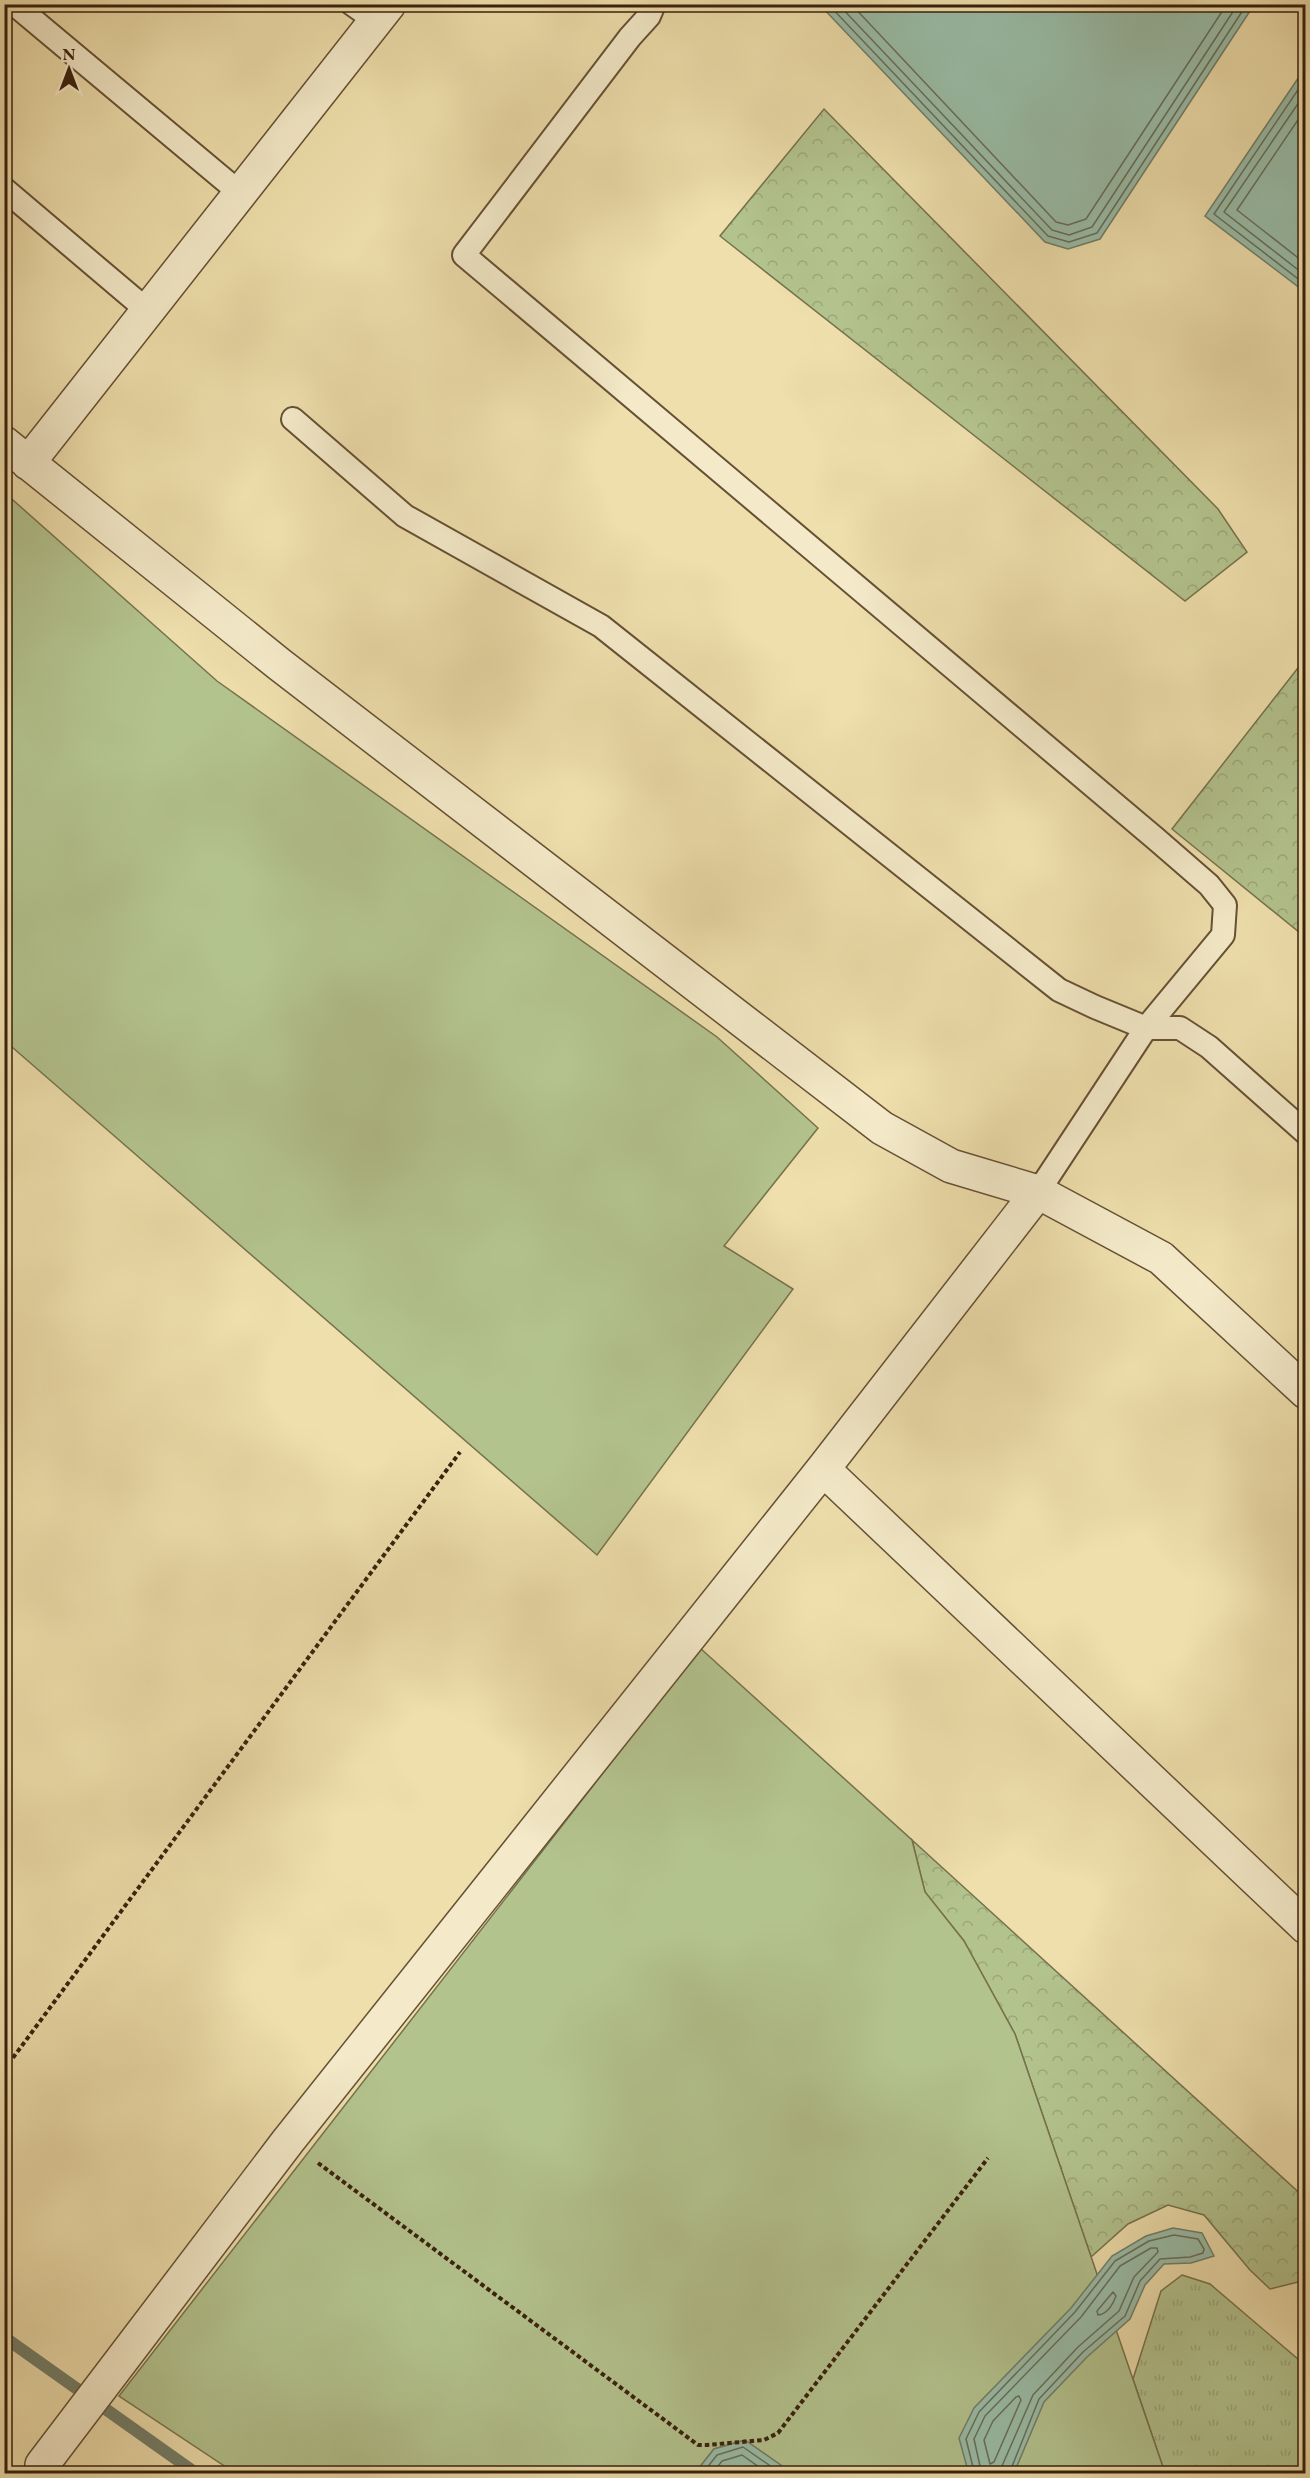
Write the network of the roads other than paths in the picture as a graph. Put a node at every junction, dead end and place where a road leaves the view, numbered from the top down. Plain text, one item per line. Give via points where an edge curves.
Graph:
1 (14, 4) edge
2 (654, 4) edge
3 (372, 10) edge
4 (4, 189) edge
5 (240, 193) junction
6 (148, 310) junction
7 (293, 419) dead end
8 (16, 453) edge
9 (1146, 1028) junction
10 (1305, 1133) edge
11 (1038, 1192) junction
12 (1305, 1392) edge
13 (823, 1469) junction
14 (1305, 1927) edge
15 (42, 2465) dead end

1 - 5 lane
2 - 9 lane via 649,16 464,255 1209,885 1225,905 1224,935
3 - 5 street
4 - 6 lane
5 - 6 street
6 - 8 street
7 - 9 lane via 405,516 601,626 1059,990
8 - 11 street via 279,664 882,1128 951,1166
9 - 10 lane via 1180,1028 1209,1047
9 - 11 lane
11 - 12 street via 1161,1258
11 - 13 street
13 - 14 street
13 - 15 street via 288,2141

